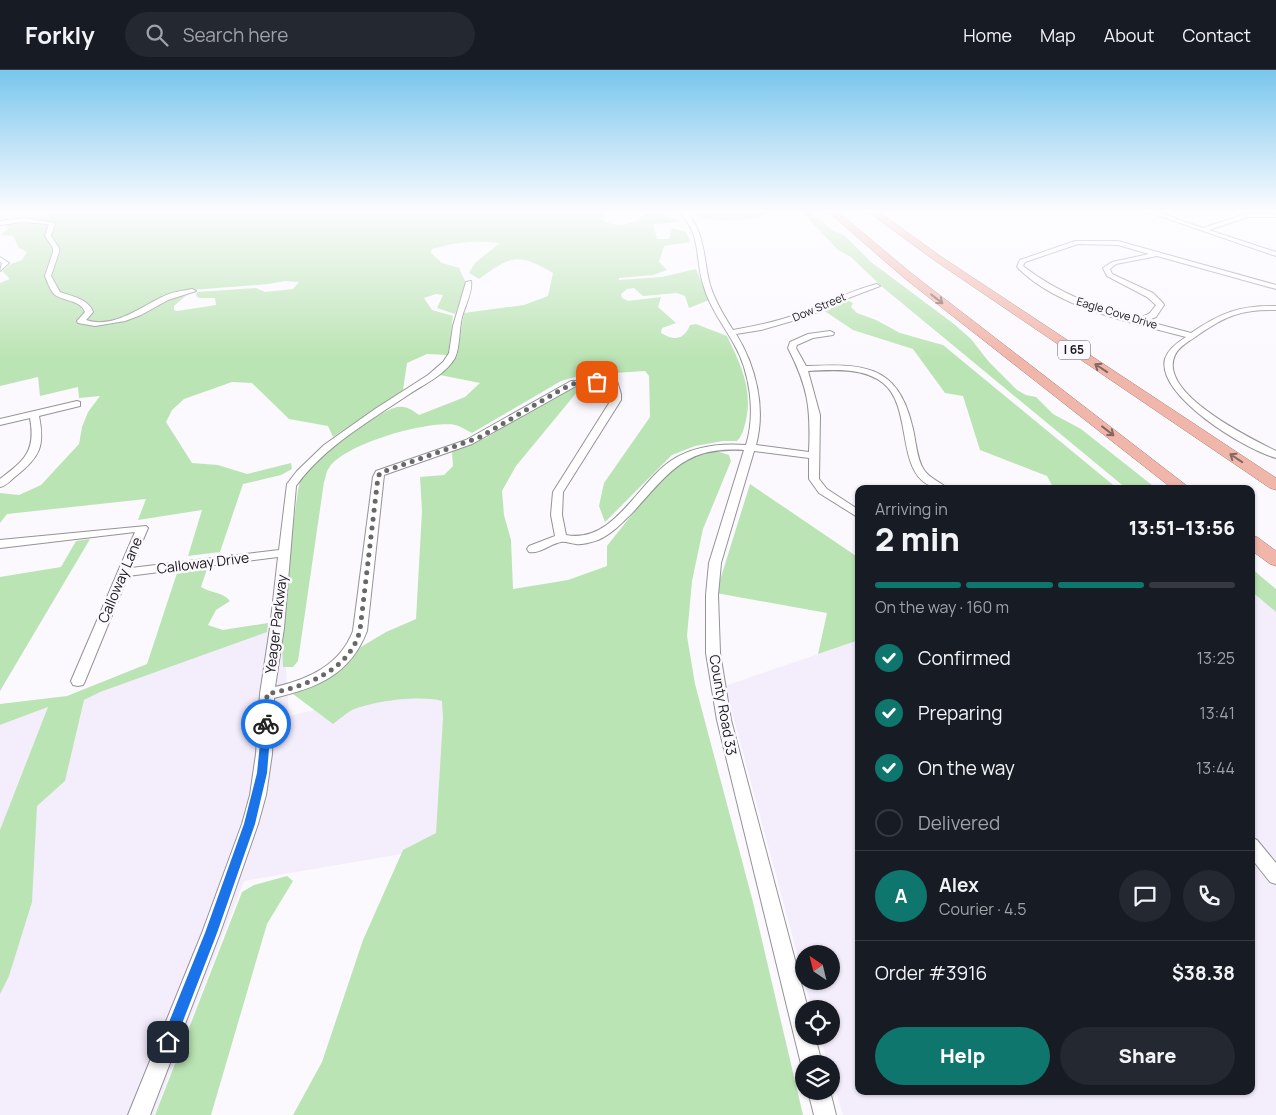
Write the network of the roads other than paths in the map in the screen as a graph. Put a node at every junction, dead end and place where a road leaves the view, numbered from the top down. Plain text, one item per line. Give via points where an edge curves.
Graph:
1 (3, 261) edge
2 (53, 261) edge
3 (703, 261) edge
4 (890, 261) edge
5 (941, 261) edge
6 (1023, 261) edge
7 (1125, 261) edge
8 (1183, 261) edge
9 (0, 269) edge
10 (468, 282) dead end
11 (878, 286) dead end
12 (1276, 286) edge
13 (192, 292) dead end
14 (1276, 308) edge
15 (1141, 321) junction
16 (730, 333) junction
17 (830, 333) dead end
18 (1192, 336) junction
19 (803, 369) junction
20 (77, 404) dead end
21 (34, 414) junction
22 (0, 422) edge
23 (750, 449) junction
24 (814, 455) junction
25 (1276, 455) edge
26 (0, 484) edge
27 (936, 485) edge
28 (1178, 485) edge
29 (1276, 485) edge
30 (855, 513) edge
31 (561, 538) junction
32 (0, 544) edge
33 (1255, 544) edge
34 (533, 549) dead end
35 (283, 553) junction
36 (1276, 560) edge
37 (123, 573) junction
38 (78, 681) dead end
39 (267, 694) junction
40 (1255, 850) edge
41 (1276, 876) edge
42 (796, 1000) edge
43 (821, 1100) edge
44 (139, 1115) edge
45 (824, 1115) edge

1 - 9 street via 6,263
2 - 13 street via 48,276 57,293 88,308 89,312 81,321 83,323 117,321 142,312 167,297
3 - 16 street, County Road 33 via 708,288
4 -> 28 highway
29 -> 5 highway, I 65
6 - 15 street, Eagle Cove Drive via 1020,267 1030,276 1081,304
7 - 15 street via 1106,268 1109,275 1150,295 1160,305
8 - 12 street, Eagle Cove Drive
10 - 35 street, Yeager Parkway via 449,361 438,372 353,429 296,478 289,496
11 - 16 street, Dow Street via 783,322
14 - 18 street via 1232,311
15 - 18 street, Eagle Cove Drive
16 - 23 street, County Road 33 via 744,358 754,391 755,420
17 - 19 street via 805,338 794,344 793,351
18 - 25 street via 1174,350 1168,361 1170,375 1178,387 1189,401 1214,421
19 - 24 street via 815,415
19 - 27 street via 852,370 889,383 903,409 916,467
20 - 21 street
21 - 22 street
21 - 26 street via 39,432 36,448 22,466
23 - 24 street
23 - 31 street via 715,448 690,455 669,467 610,529 581,540
23 - 42 street, County Road 33 via 715,563 713,653 724,720
24 - 30 street via 813,474 819,487
31 - 34 street
31 - 39 street via 556,508 558,492 616,400 613,378 574,384 473,440 377,471 360,630 354,647 341,662 320,677 288,690
32 - 37 street, Calloway Lane via 142,528
33 - 36 highway
35 - 37 street, Calloway Drive
35 - 39 street, Yeager Parkway
37 - 38 street, Calloway Lane
39 - 44 street, Yeager Parkway via 262,773 250,824
40 - 41 street
43 - 45 street

